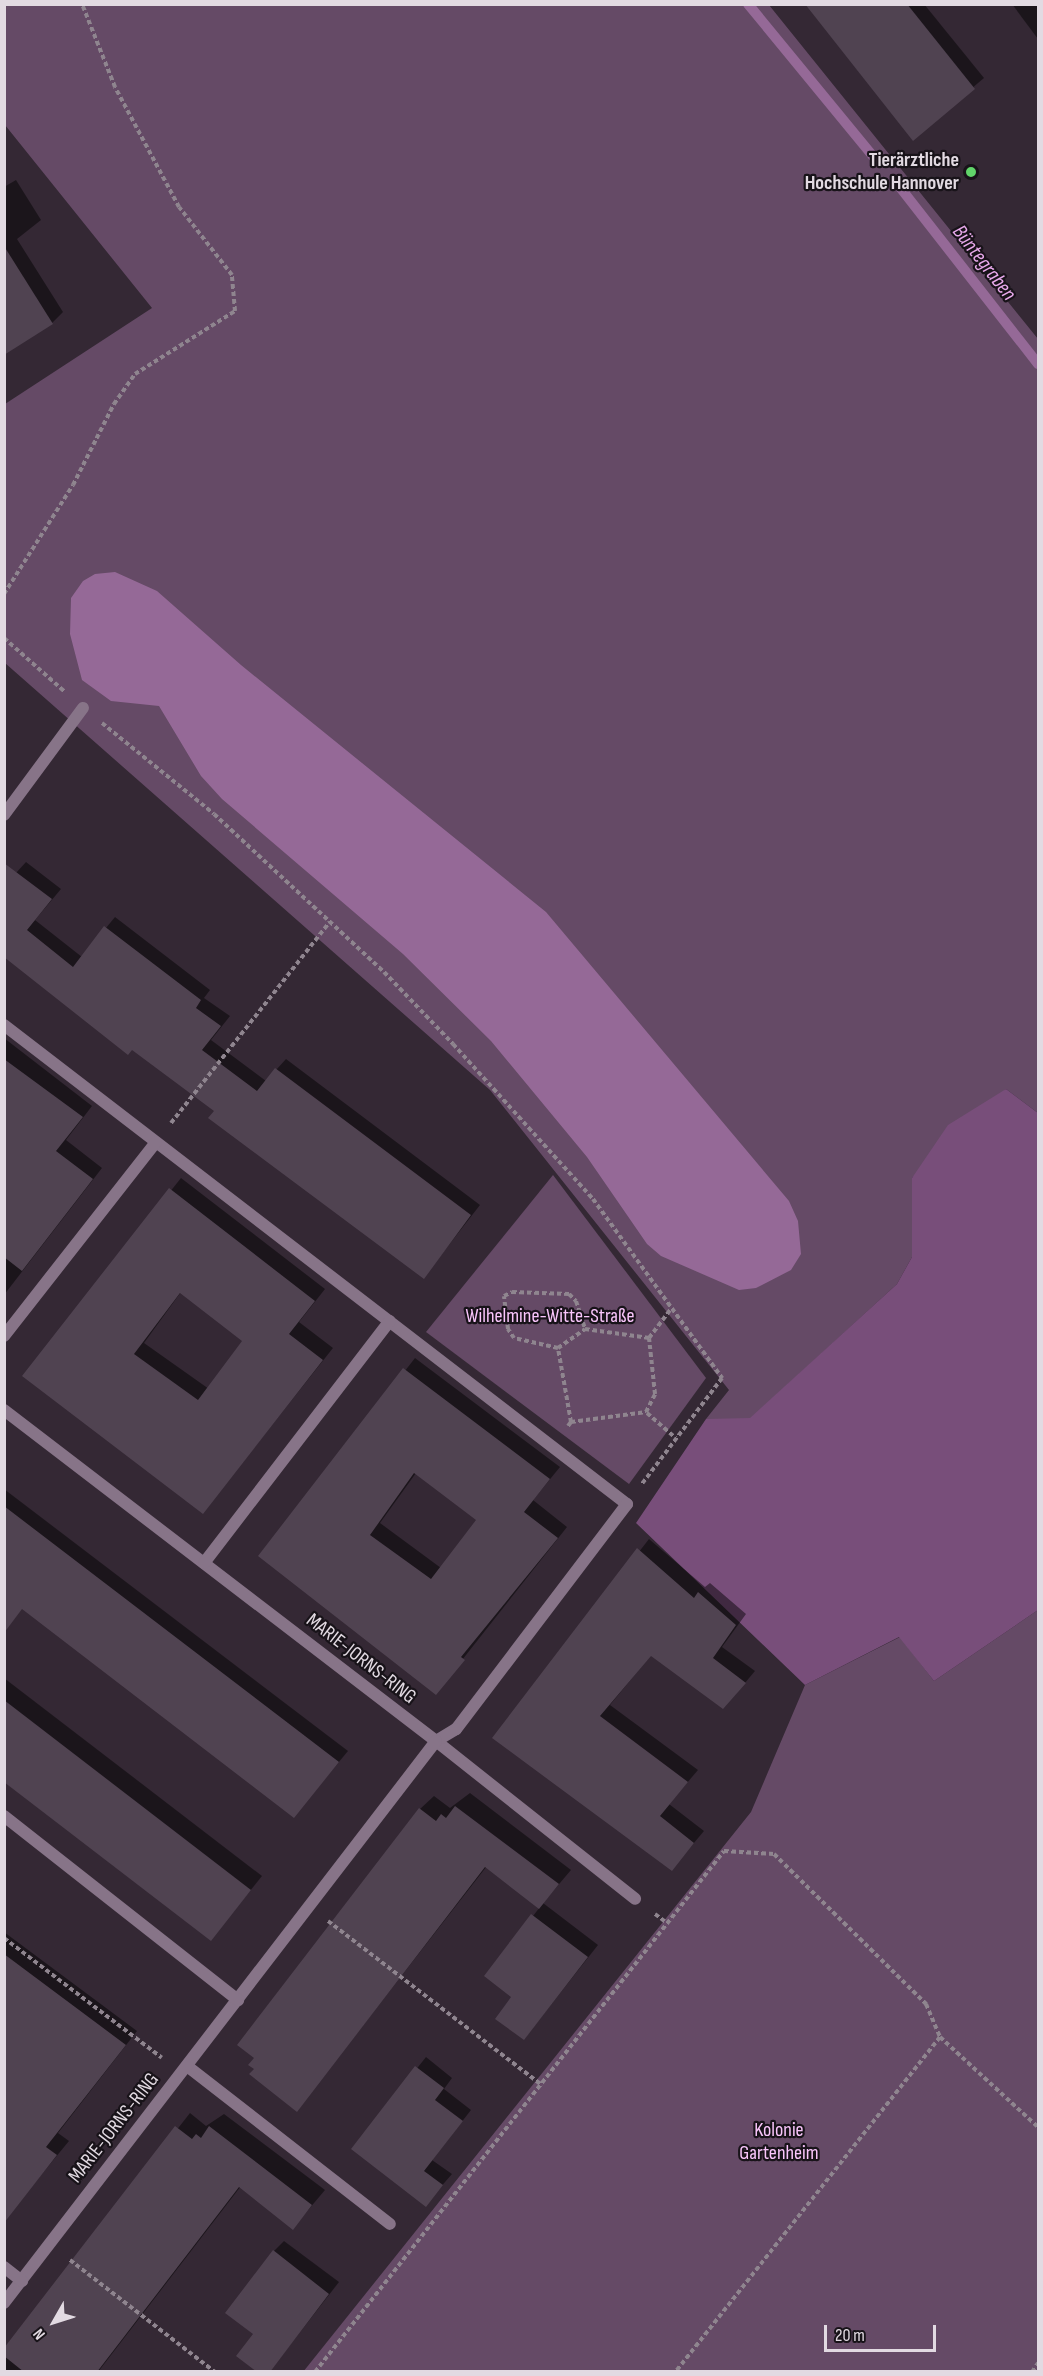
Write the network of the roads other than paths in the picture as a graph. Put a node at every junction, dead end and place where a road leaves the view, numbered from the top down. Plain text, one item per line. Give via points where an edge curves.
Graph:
1 (83, 708) road end
2 (4, 815) edge
3 (4, 1025) edge
4 (156, 1142) junction
5 (390, 1321) junction
6 (4, 1336) edge
7 (4, 1410) edge
8 (204, 1563) junction
9 (436, 1741) junction
10 (5, 1819) edge
11 (635, 1899) dead end
12 (238, 2000) junction
13 (184, 2069) junction
14 (390, 2224) dead end
15 (4, 2267) edge
16 (22, 2281) junction
17 (4, 2303) edge

1 - 2 street
3 - 4 street
4 - 5 street
4 - 6 street
5 - 8 street
5 - 9 street via 627,1504 456,1729
7 - 8 street, MARIE-JORNS-RING
8 - 9 street, MARIE-JORNS-RING
9 - 11 street
9 - 12 street, MARIE-JORNS-RING
10 - 12 street
12 - 13 street, MARIE-JORNS-RING
13 - 14 street
13 - 16 street, MARIE-JORNS-RING
15 - 16 street
16 - 17 street, MARIE-JORNS-RING

